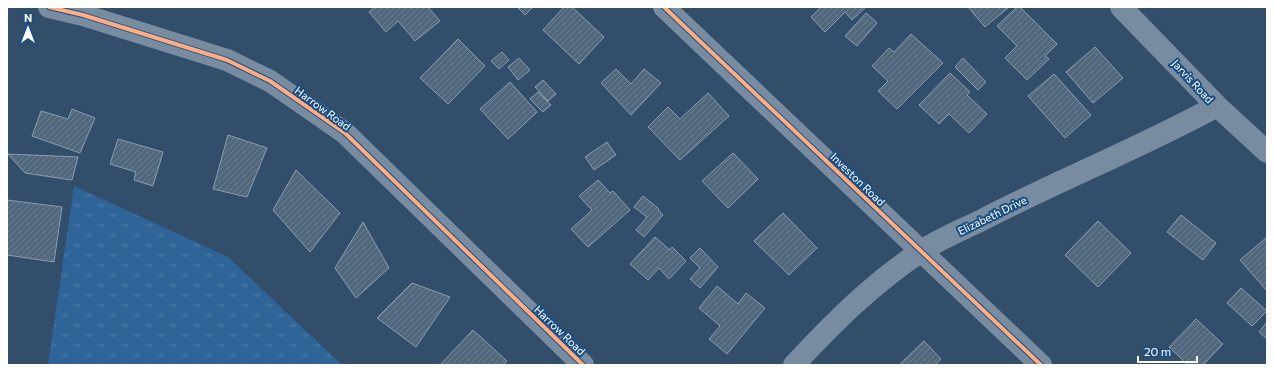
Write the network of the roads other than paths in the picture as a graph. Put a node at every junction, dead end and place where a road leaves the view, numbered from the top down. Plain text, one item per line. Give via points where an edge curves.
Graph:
1 (49, 7) edge
2 (664, 7) edge
3 (1121, 7) edge
4 (1217, 106) junction
5 (1267, 152) edge
6 (921, 251) junction
7 (583, 365) edge
8 (794, 365) edge
9 (1040, 365) edge

1 - 7 street, Harrow Road via 83,15 227,60 270,81 345,133
2 - 6 street, Investon Road
3 - 4 street, Jarvis Road
4 - 5 street, Jarvis Road
4 - 6 street, Elizabeth Drive via 1168,133 1005,208
6 - 8 street, Elizabeth Drive via 840,316
6 - 9 street, Investon Road

